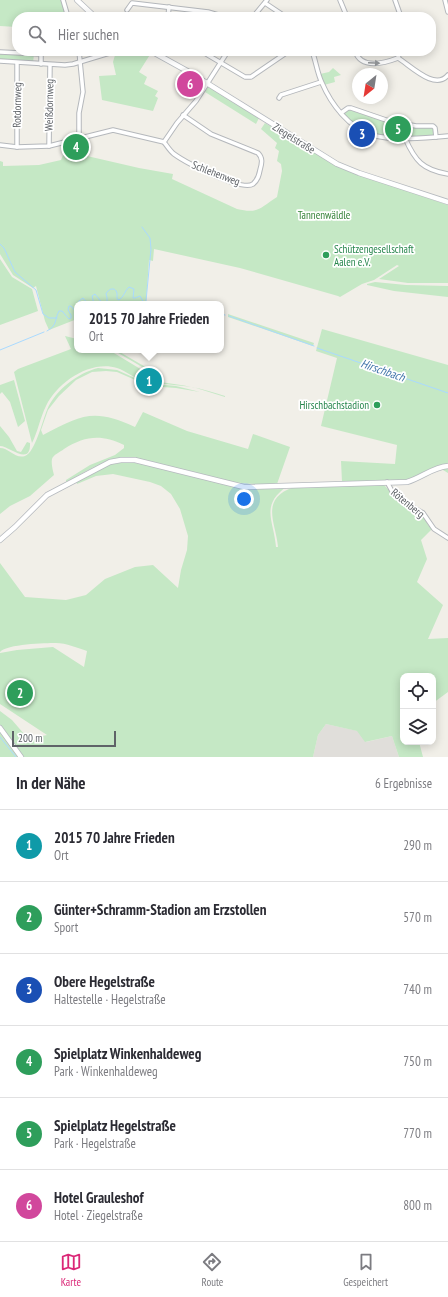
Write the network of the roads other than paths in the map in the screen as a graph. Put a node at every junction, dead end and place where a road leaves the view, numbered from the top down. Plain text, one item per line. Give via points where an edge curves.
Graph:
1 (63, 0) edge
2 (77, 0) edge
3 (340, 0) edge
4 (396, 0) edge
5 (445, 0) edge
6 (266, 1) edge
7 (447, 4) edge
8 (169, 7) junction
9 (128, 10) dead end
10 (67, 12) edge
11 (90, 12) edge
12 (168, 12) edge
13 (208, 12) edge
14 (257, 12) edge
15 (280, 12) edge
16 (345, 12) edge
17 (400, 12) edge
18 (448, 12) edge
19 (0, 52) edge
20 (12, 53) edge
21 (41, 56) edge
22 (80, 56) edge
23 (98, 56) edge
24 (160, 56) edge
25 (209, 56) edge
26 (224, 56) edge
27 (282, 56) edge
28 (313, 56) edge
29 (358, 56) edge
30 (398, 58) joint
31 (0, 61) edge
32 (80, 61) junction
33 (220, 62) junction
34 (18, 63) junction
35 (41, 64) junction
36 (50, 65) junction
37 (447, 77) edge
38 (321, 82) junction
39 (448, 82) edge
40 (208, 84) junction
41 (279, 98) dead end
42 (341, 113) junction
43 (183, 115) junction
44 (448, 136) edge
45 (436, 137) junction
46 (405, 138) junction
47 (79, 139) junction
48 (164, 142) junction
49 (0, 145) edge
50 (49, 146) junction
51 (17, 147) junction
52 (448, 174) edge
53 (448, 202) edge
54 (448, 466) edge
55 (387, 482) junction
56 (448, 538) edge
57 (0, 540) edge
58 (0, 728) edge
59 (21, 757) edge

1 - 10 street
2 - 11 street
3 - 16 street
4 - 17 street
5 - 7 street
6 - 14 street
6 - 15 street
7 - 18 street
8 - 9 street via 132,3
8 - 12 street
8 - 13 street
19 - 20 street
21 - 35 street
22 - 32 street
23 - 32 street
24 - 40 street, Ziegelstraße
25 - 33 street
26 - 33 street
27 - 33 street via 251,77 244,77
28 - 38 street
29 -> 30 street via 369,64 379,64
30 - 37 street via 434,81 441,81
31 - 34 street
32 - 36 street via 73,64
32 - 47 street via 83,98
33 - 40 street
34 - 35 street
34 - 51 street, Rotdornweg
35 - 36 street
36 - 50 street, Weißdornweg
37 - 39 street
38 - 41 street via 281,94
38 - 42 street
40 - 43 street
40 - 53 street, Ziegelstraße via 337,164
42 - 45 street via 351,108 389,121 433,126
42 - 46 street via 360,130 371,135
43 - 48 street
43 - 48 street, Schlehenweg via 211,134 258,152 262,162 258,179 248,185 221,178 180,158
44 - 45 street
45 - 46 street
46 - 52 street via 411,153 423,165 430,170
47 - 48 street via 113,130
47 - 50 street
49 - 51 street
50 - 51 street
54 - 55 street via 413,480
55 - 56 street, Rötenberg via 393,493 404,503 423,513 434,529
55 - 57 street via 244,486 135,460 121,460 110,462 47,495
58 - 59 street

